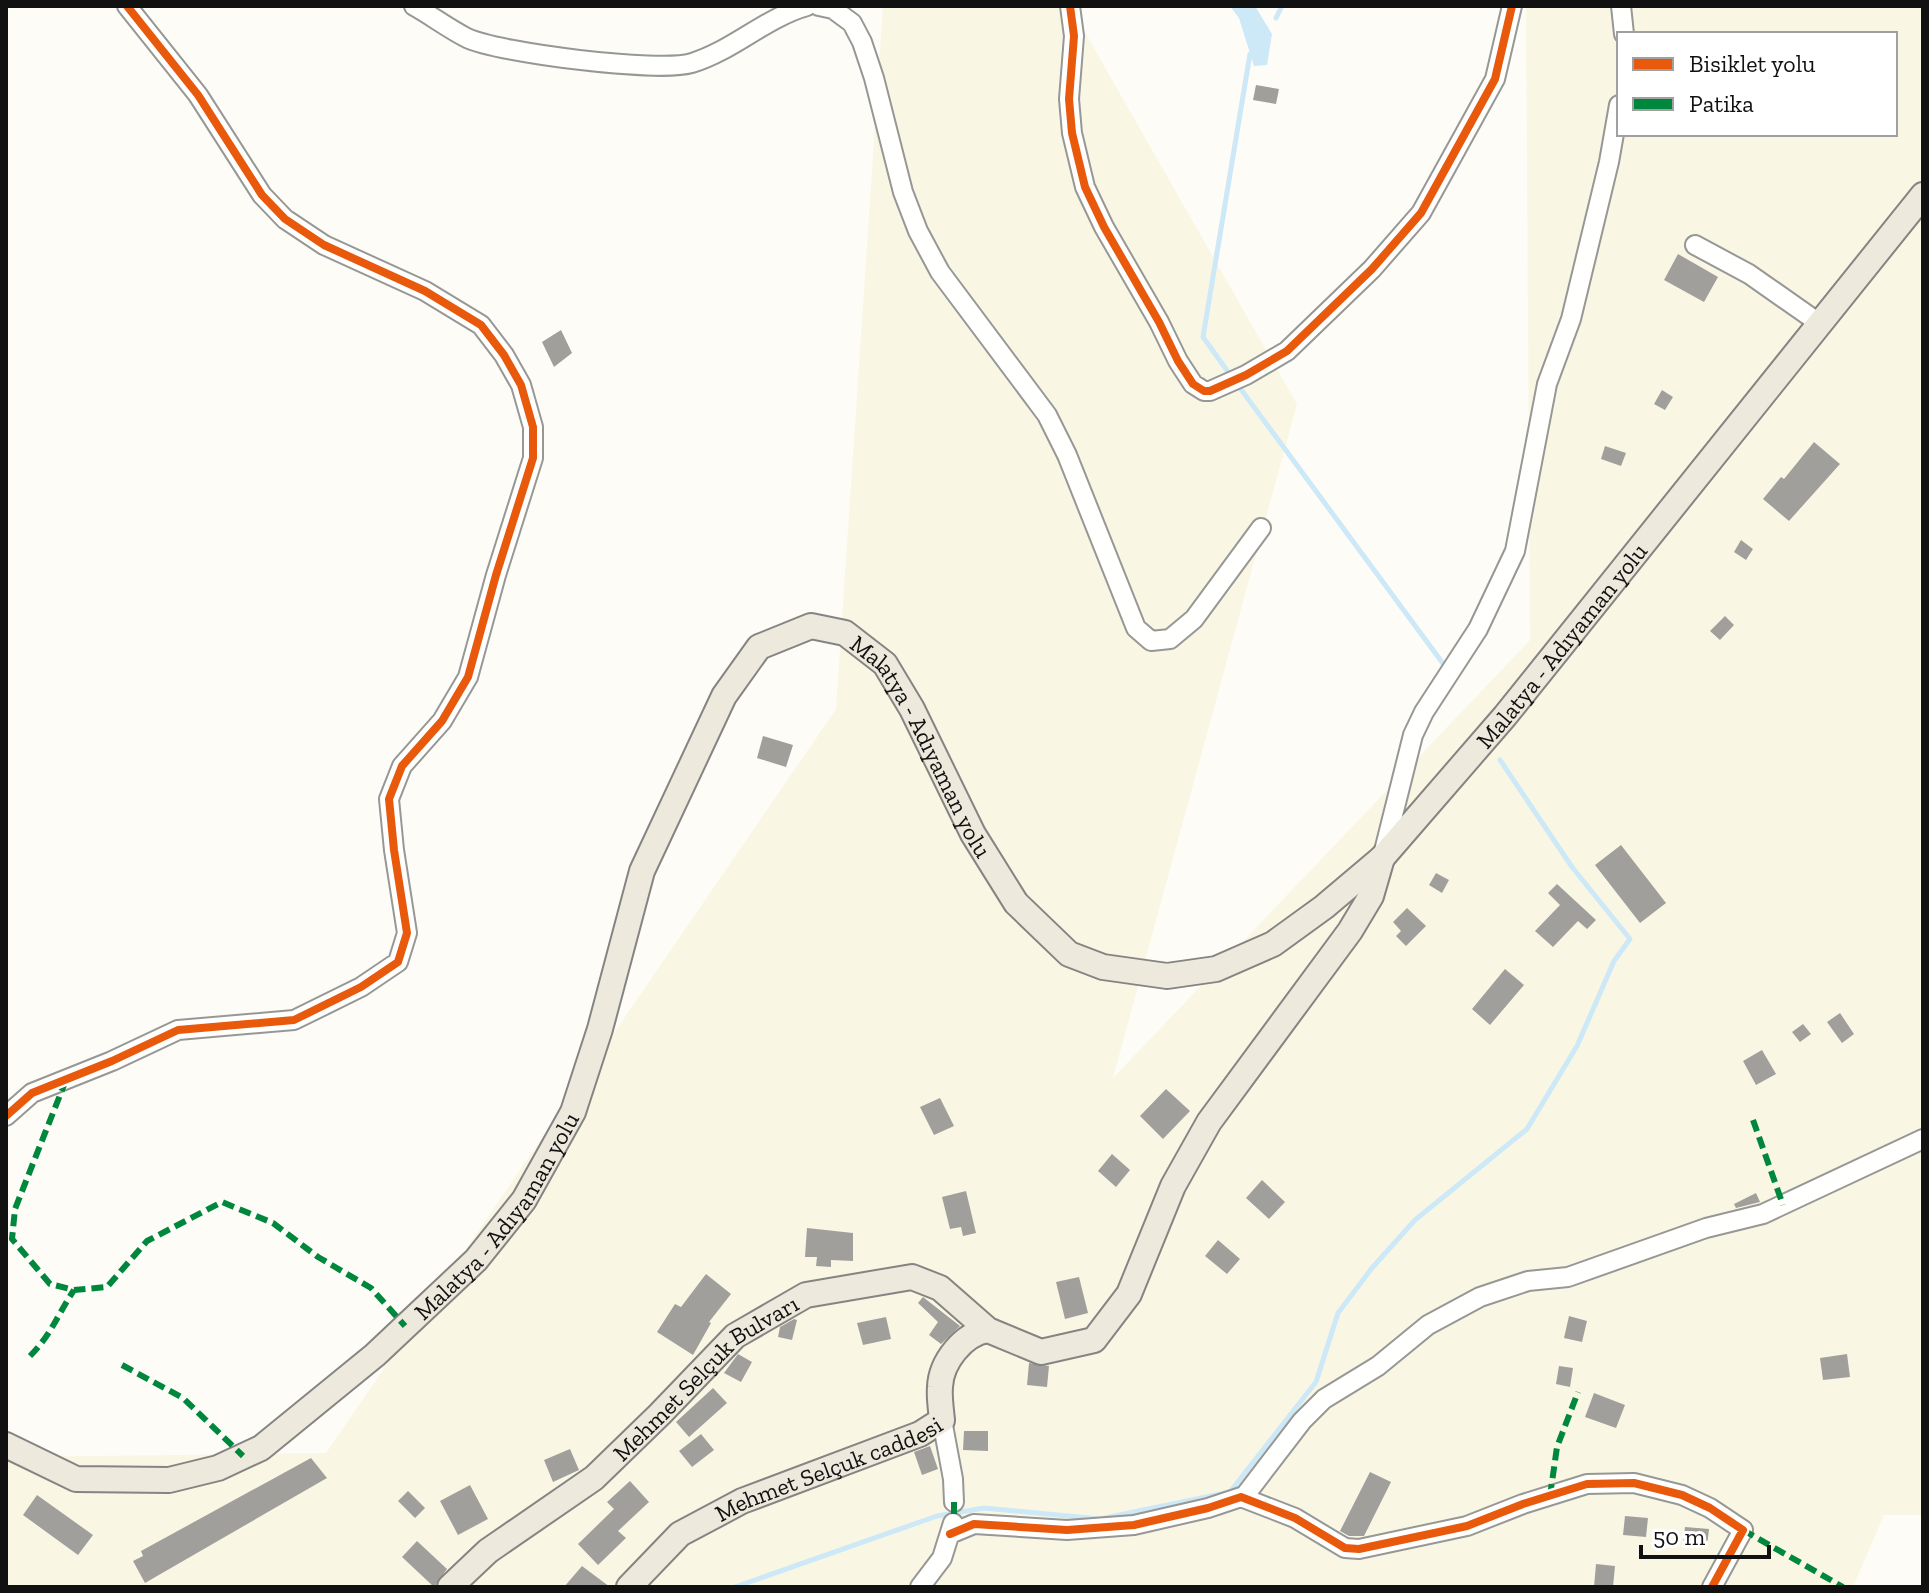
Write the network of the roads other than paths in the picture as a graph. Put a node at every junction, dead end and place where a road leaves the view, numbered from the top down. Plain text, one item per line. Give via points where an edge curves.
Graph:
1 (127, 6) edge
2 (414, 6) edge
3 (807, 6) edge
4 (819, 6) edge
5 (1070, 6) edge
6 (1512, 6) edge
7 (1621, 6) edge
8 (1624, 32) edge
9 (1617, 116) edge
10 (1923, 195) edge
11 (1695, 245) dead end
12 (1819, 323) junction
13 (1261, 528) dead end
14 (1382, 858) junction
15 (6, 1116) edge
16 (1923, 1139) edge
17 (988, 1330) junction
18 (942, 1420) junction
19 (6, 1445) edge
20 (1243, 1498) junction
21 (953, 1519) junction
22 (450, 1587) edge
23 (629, 1587) edge
24 (920, 1587) edge
25 (1712, 1587) edge

1 - 15 street via 198,95 262,195 285,219 324,245 425,291 481,325 521,385 533,427 533,458 468,677 442,721 402,766 389,799 407,933 398,962 294,1020 178,1030 32,1093
2 - 3 street via 469,39 524,53 688,64
4 - 13 street via 852,23 862,42 918,231 940,272 1047,415 1136,628 1151,641 1170,639 1194,619
5 - 6 street via 1074,36 1069,99 1085,187 1193,384 1204,391 1225,386 1287,351 1421,213 1495,79
7 - 8 street
9 - 14 street via 1571,319 1547,384 1515,551 1478,629 1413,735
10 - 12 main road, Malatya - Adıyaman yolu
11 - 12 street via 1749,274
12 - 14 main road, Malatya - Adıyaman yolu via 1505,716
14 - 17 main road, Mehmet Selçuk Bulvarı via 1371,896 1350,931 1209,1122 1173,1186 1129,1294 1094,1340 1041,1352
14 - 19 main road, Malatya - Adıyaman yolu via 1273,944 1216,969 1167,976 1103,967 1069,954 1016,903 973,834 885,664 845,633 811,626 785,635 759,647 724,696 642,871 573,1112 524,1200 476,1260 375,1355 261,1448 218,1468 169,1480 76,1479
16 - 20 street via 1763,1214 1706,1228 1568,1277 1528,1281 1480,1297 1428,1325 1378,1366 1324,1399
17 - 18 main road, Mehmet Selçuk caddesi via 953,1351 939,1383
17 - 22 main road, Mehmet Selçuk Bulvarı via 940,1288 912,1277 806,1295 735,1336 594,1478 488,1551
18 - 21 street via 953,1479
18 - 23 main road, Mehmet Selçuk caddesi via 920,1434 742,1501 680,1534
20 - 21 street via 1134,1525 1067,1530
20 - 25 street via 1295,1518 1345,1548 1359,1549 1467,1526 1587,1484 1634,1483 1682,1495 1743,1530
21 - 24 street via 942,1558

